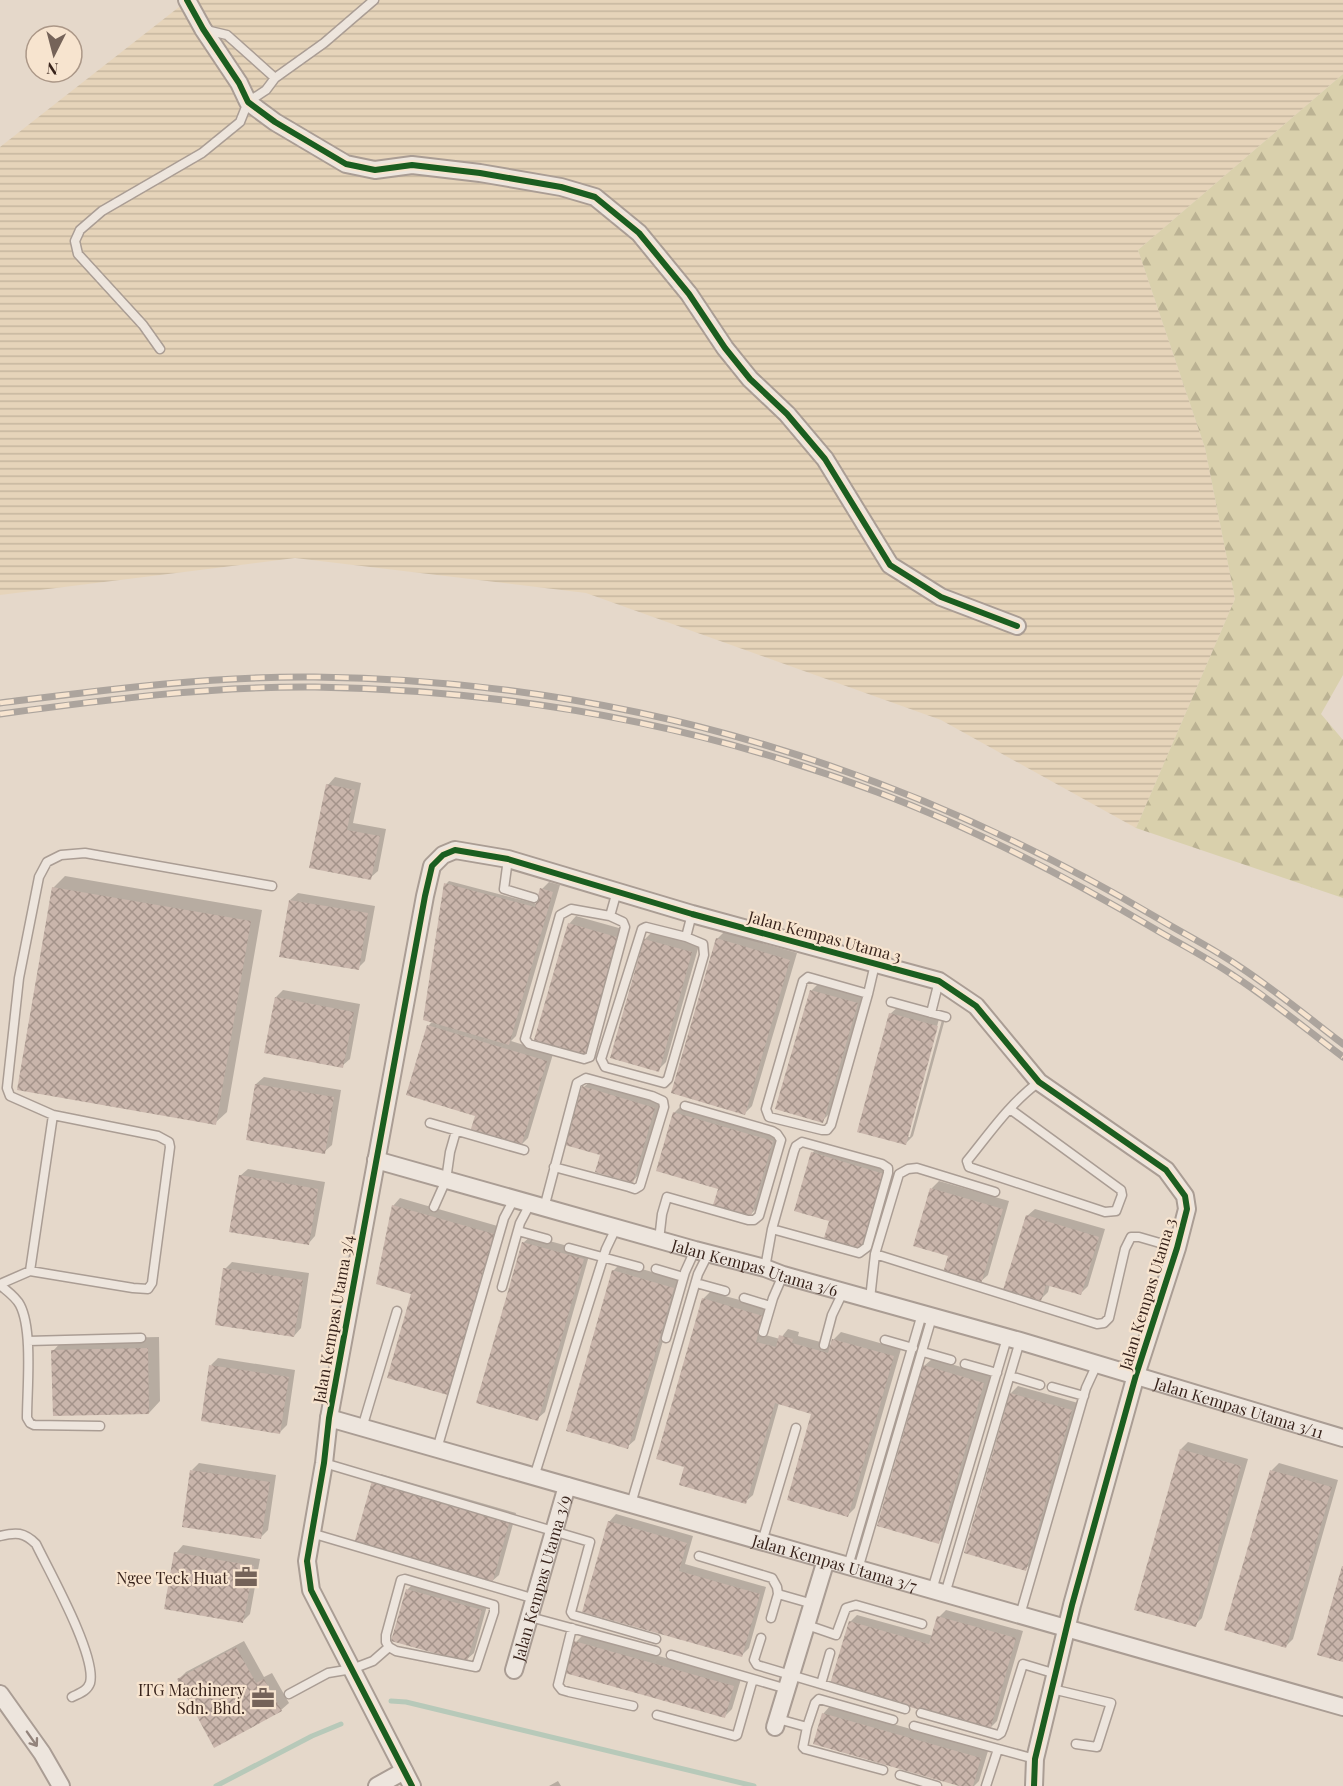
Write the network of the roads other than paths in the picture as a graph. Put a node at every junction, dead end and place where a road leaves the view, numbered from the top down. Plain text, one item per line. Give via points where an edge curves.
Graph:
1 (187, 0) edge
2 (374, 0) edge
3 (203, 29) junction
4 (275, 78) junction
5 (248, 102) junction
6 (160, 349) dead end
7 (1017, 626) dead end
8 (455, 850) joint
9 (508, 860) junction
10 (272, 886) dead end
11 (617, 891) junction
12 (534, 898) dead end
13 (692, 914) junction
14 (610, 916) junction
15 (686, 938) junction
16 (875, 964) junction
17 (939, 981) junction
18 (868, 994) junction
19 (891, 1002) dead end
20 (931, 1013) junction
21 (946, 1017) dead end
22 (1039, 1082) junction
23 (685, 1106) dead end
24 (1010, 1109) junction
25 (53, 1115) junction
26 (430, 1123) dead end
27 (456, 1131) junction
28 (524, 1150) dead end
29 (376, 1160) junction
30 (554, 1167) junction
31 (446, 1180) junction
32 (995, 1192) dead end
33 (529, 1204) junction
34 (434, 1206) dead end
35 (616, 1228) junction
36 (772, 1229) junction
37 (518, 1231) junction
38 (547, 1239) dead end
39 (659, 1240) junction
40 (569, 1248) dead end
41 (1177, 1248) junction
42 (702, 1252) junction
43 (875, 1254) junction
44 (604, 1257) junction
45 (639, 1267) dead end
46 (765, 1268) junction
47 (656, 1269) dead end
48 (30, 1271) junction
49 (783, 1275) junction
50 (683, 1277) junction
51 (696, 1283) junction
52 (0, 1284) edge
53 (502, 1287) dead end
54 (725, 1291) dead end
55 (843, 1292) junction
56 (744, 1298) dead end
57 (870, 1299) junction
58 (770, 1306) junction
59 (397, 1311) dead end
60 (927, 1316) junction
61 (763, 1332) dead end
62 (141, 1338) dead end
63 (666, 1338) dead end
64 (885, 1340) dead end
65 (1013, 1340) junction
66 (28, 1341) junction
67 (824, 1345) dead end
68 (913, 1348) junction
69 (923, 1352) junction
70 (951, 1360) dead end
71 (965, 1364) dead end
72 (1097, 1364) junction
73 (997, 1373) junction
74 (1136, 1375) junction
75 (1010, 1376) junction
76 (1040, 1385) dead end
77 (1052, 1387) dead end
78 (1084, 1396) junction
79 (328, 1418) junction
80 (100, 1426) dead end
81 (362, 1428) junction
82 (796, 1428) dead end
83 (1343, 1438) edge
84 (437, 1449) junction
85 (324, 1463) junction
86 (534, 1477) junction
87 (567, 1486) junction
88 (631, 1504) junction
89 (555, 1531) junction
90 (310, 1533) junction
91 (0, 1536) edge
92 (762, 1542) junction
93 (699, 1556) dead end
94 (826, 1560) junction
95 (853, 1568) junction
96 (939, 1592) junction
97 (778, 1594) junction
98 (535, 1599) junction
99 (813, 1604) junction
100 (1020, 1615) junction
101 (530, 1617) junction
102 (771, 1618) dead end
103 (922, 1624) dead end
104 (807, 1625) junction
105 (572, 1628) junction
106 (1067, 1629) junction
107 (761, 1638) dead end
108 (656, 1639) dead end
109 (389, 1647) junction
110 (656, 1651) dead end
111 (830, 1653) dead end
112 (671, 1655) dead end
113 (352, 1670) junction
114 (514, 1670) dead end
115 (753, 1679) junction
116 (790, 1682) junction
117 (1054, 1682) junction
118 (821, 1684) junction
119 (0, 1694) edge
120 (289, 1694) dead end
121 (72, 1696) dead end
122 (633, 1706) dead end
123 (1343, 1707) edge
124 (905, 1709) dead end
125 (921, 1713) dead end
126 (657, 1714) dead end
127 (893, 1720) dead end
128 (777, 1723) joint
129 (914, 1726) dead end
130 (807, 1727) junction
131 (1076, 1744) dead end
132 (998, 1749) junction
133 (1035, 1759) junction
134 (883, 1770) dead end
135 (900, 1775) dead end
136 (408, 1779) edge
137 (61, 1786) edge
138 (377, 1786) edge
139 (937, 1786) edge
140 (986, 1786) edge
141 (1034, 1786) edge

1 - 3 street
2 - 4 lane
3 - 4 lane via 226,35
3 - 5 street
4 - 5 lane
5 - 6 lane via 240,122 202,153 102,211 80,230 75,241 78,254
5 - 7 street via 346,164 375,170 412,165 480,173 595,197 639,233 750,379 787,414 825,459 890,565 940,597
8 - 9 street, Jalan Kempas Utama 3
8 - 29 street, Jalan Kempas Utama 3/4 via 432,866
9 - 11 street, Jalan Kempas Utama 3
9 - 12 lane via 504,889
10 - 25 lane via 85,854 61,855 47,862 39,877 19,978 7,1088 10,1096
11 - 13 street, Jalan Kempas Utama 3
11 - 14 lane
13 - 15 lane
13 - 16 street, Jalan Kempas Utama 3
14 - 14 lane via 571,909 560,915 525,1039 529,1044 584,1059 590,1057 625,927
15 - 15 lane via 642,929 601,1059 605,1067 664,1083 668,1079 704,955 703,944
16 - 17 street, Jalan Kempas Utama 3
16 - 18 lane
17 - 20 lane
17 - 22 street, Jalan Kempas Utama 3 via 976,1006
18 - 18 lane via 808,977 803,981 766,1109 770,1117 822,1130 831,1125
19 - 20 lane
20 - 21 lane
22 - 24 lane
22 - 41 street, Jalan Kempas Utama 3 via 1166,1170 1185,1196 1187,1209
23 - 39 lane via 772,1131 781,1140 759,1216 748,1220 667,1197
24 - 24 lane via 967,1161 969,1167 1105,1212 1116,1211 1121,1190
25 - 48 lane
25 - 48 lane via 158,1136 169,1143 152,1283 148,1289 140,1289
26 - 27 lane
27 - 28 lane
27 - 31 lane
29 - 31 street, Jalan Kempas Utama 3/6
29 - 79 street, Jalan Kempas Utama 3/4
30 - 30 lane via 581,1079 663,1101 640,1186 635,1189
30 - 33 lane
31 - 33 street, Jalan Kempas Utama 3/6
31 - 34 lane
32 - 43 lane via 917,1168 908,1169 899,1174
33 - 35 street, Jalan Kempas Utama 3/6
33 - 37 lane
33 - 84 lane via 504,1218
35 - 39 street, Jalan Kempas Utama 3/6
35 - 44 lane
36 - 36 lane via 794,1151 802,1142 888,1168 867,1247 859,1253
36 - 46 lane
37 - 38 lane
37 - 53 lane
39 - 42 street, Jalan Kempas Utama 3/6
40 - 44 lane
41 - 43 lane via 1131,1238 1109,1318 1097,1324
41 - 74 street, Jalan Kempas Utama 3
42 - 46 street, Jalan Kempas Utama 3/6
42 - 50 lane
42 - 51 lane
43 - 57 lane
44 - 45 lane
44 - 86 lane
46 - 49 street, Jalan Kempas Utama 3/6
47 - 50 lane
48 - 52 lane
49 - 55 street, Jalan Kempas Utama 3/6
49 - 58 lane
50 - 63 lane
51 - 54 lane
51 - 88 lane
52 - 66 lane via 20,1304
55 - 57 street, Jalan Kempas Utama 3/6
55 - 67 lane
56 - 58 lane
57 - 60 street, Jalan Kempas Utama 3/6
58 - 61 lane
59 - 81 lane
60 - 65 street, Jalan Kempas Utama 3/6
60 - 68 lane
60 - 69 lane
62 - 66 lane
64 - 68 lane
65 - 72 street, Jalan Kempas Utama 3/6
65 - 73 lane
65 - 75 lane
66 - 80 lane via 30,1423
68 - 95 lane
69 - 70 lane
69 - 95 lane
71 - 73 lane
72 - 74 street, Jalan Kempas Utama 3/6
72 - 78 lane
73 - 96 lane
74 - 83 street, Jalan Kempas Utama 3/11
74 - 106 street, Jalan Kempas Utama 3
75 - 76 lane
75 - 96 lane
77 - 78 lane
78 - 100 lane
79 - 81 street, Jalan Kempas Utama 3/7
79 - 85 street, Jalan Kempas Utama 3/4
81 - 84 street, Jalan Kempas Utama 3/7
82 - 92 lane
84 - 86 street, Jalan Kempas Utama 3/7
85 - 89 lane
85 - 90 street, Jalan Kempas Utama 3/4
86 - 87 street, Jalan Kempas Utama 3/7
87 - 88 street, Jalan Kempas Utama 3/7
87 - 89 street, Jalan Kempas Utama 3/9
88 - 92 street, Jalan Kempas Utama 3/7
89 - 98 street, Jalan Kempas Utama 3/9
89 - 108 lane via 590,1542 573,1615
90 - 98 lane
90 - 113 street, Jalan Kempas Utama 3/4 via 307,1561 311,1590
91 - 121 lane via 20,1532 36,1544 70,1615 89,1660 90,1682 86,1690
92 - 94 street, Jalan Kempas Utama 3/7
93 - 97 lane via 772,1578
94 - 95 street, Jalan Kempas Utama 3/7
94 - 99 street
95 - 96 street, Jalan Kempas Utama 3/7
96 - 100 street, Jalan Kempas Utama 3/7
97 - 99 lane
97 - 102 lane
98 - 101 street, Jalan Kempas Utama 3/9
99 - 104 street
100 - 106 street, Jalan Kempas Utama 3/7
101 - 105 lane
101 - 114 street, Jalan Kempas Utama 3/9
103 - 104 lane via 856,1605 846,1608 836,1635
104 - 116 street
105 - 110 lane
105 - 122 lane via 558,1685 569,1692
106 - 117 street, Jalan Kempas Utama 3
106 - 123 street, Jalan Kempas Utama 3/7
107 - 116 lane via 755,1664
109 - 109 lane via 386,1635 401,1580 494,1605 476,1667
109 - 113 lane via 373,1661
111 - 118 lane
112 - 115 lane
113 - 120 lane via 328,1673
113 - 136 street, Jalan Kempas Utama 3/4
115 - 116 lane
115 - 126 lane via 738,1735
116 - 118 lane
116 - 128 street
117 - 125 lane via 1023,1664 998,1735
117 - 131 lane via 1111,1703 1097,1747
117 - 133 street, Jalan Kempas Utama 3
118 - 124 lane
119 -> 137 street
127 - 130 lane via 819,1699
128 - 130 lane
129 - 132 lane
130 - 134 lane via 805,1749
132 - 133 lane
132 - 140 lane
133 - 141 street, Jalan Kempas Utama 3
135 - 139 lane
136 - 138 street

